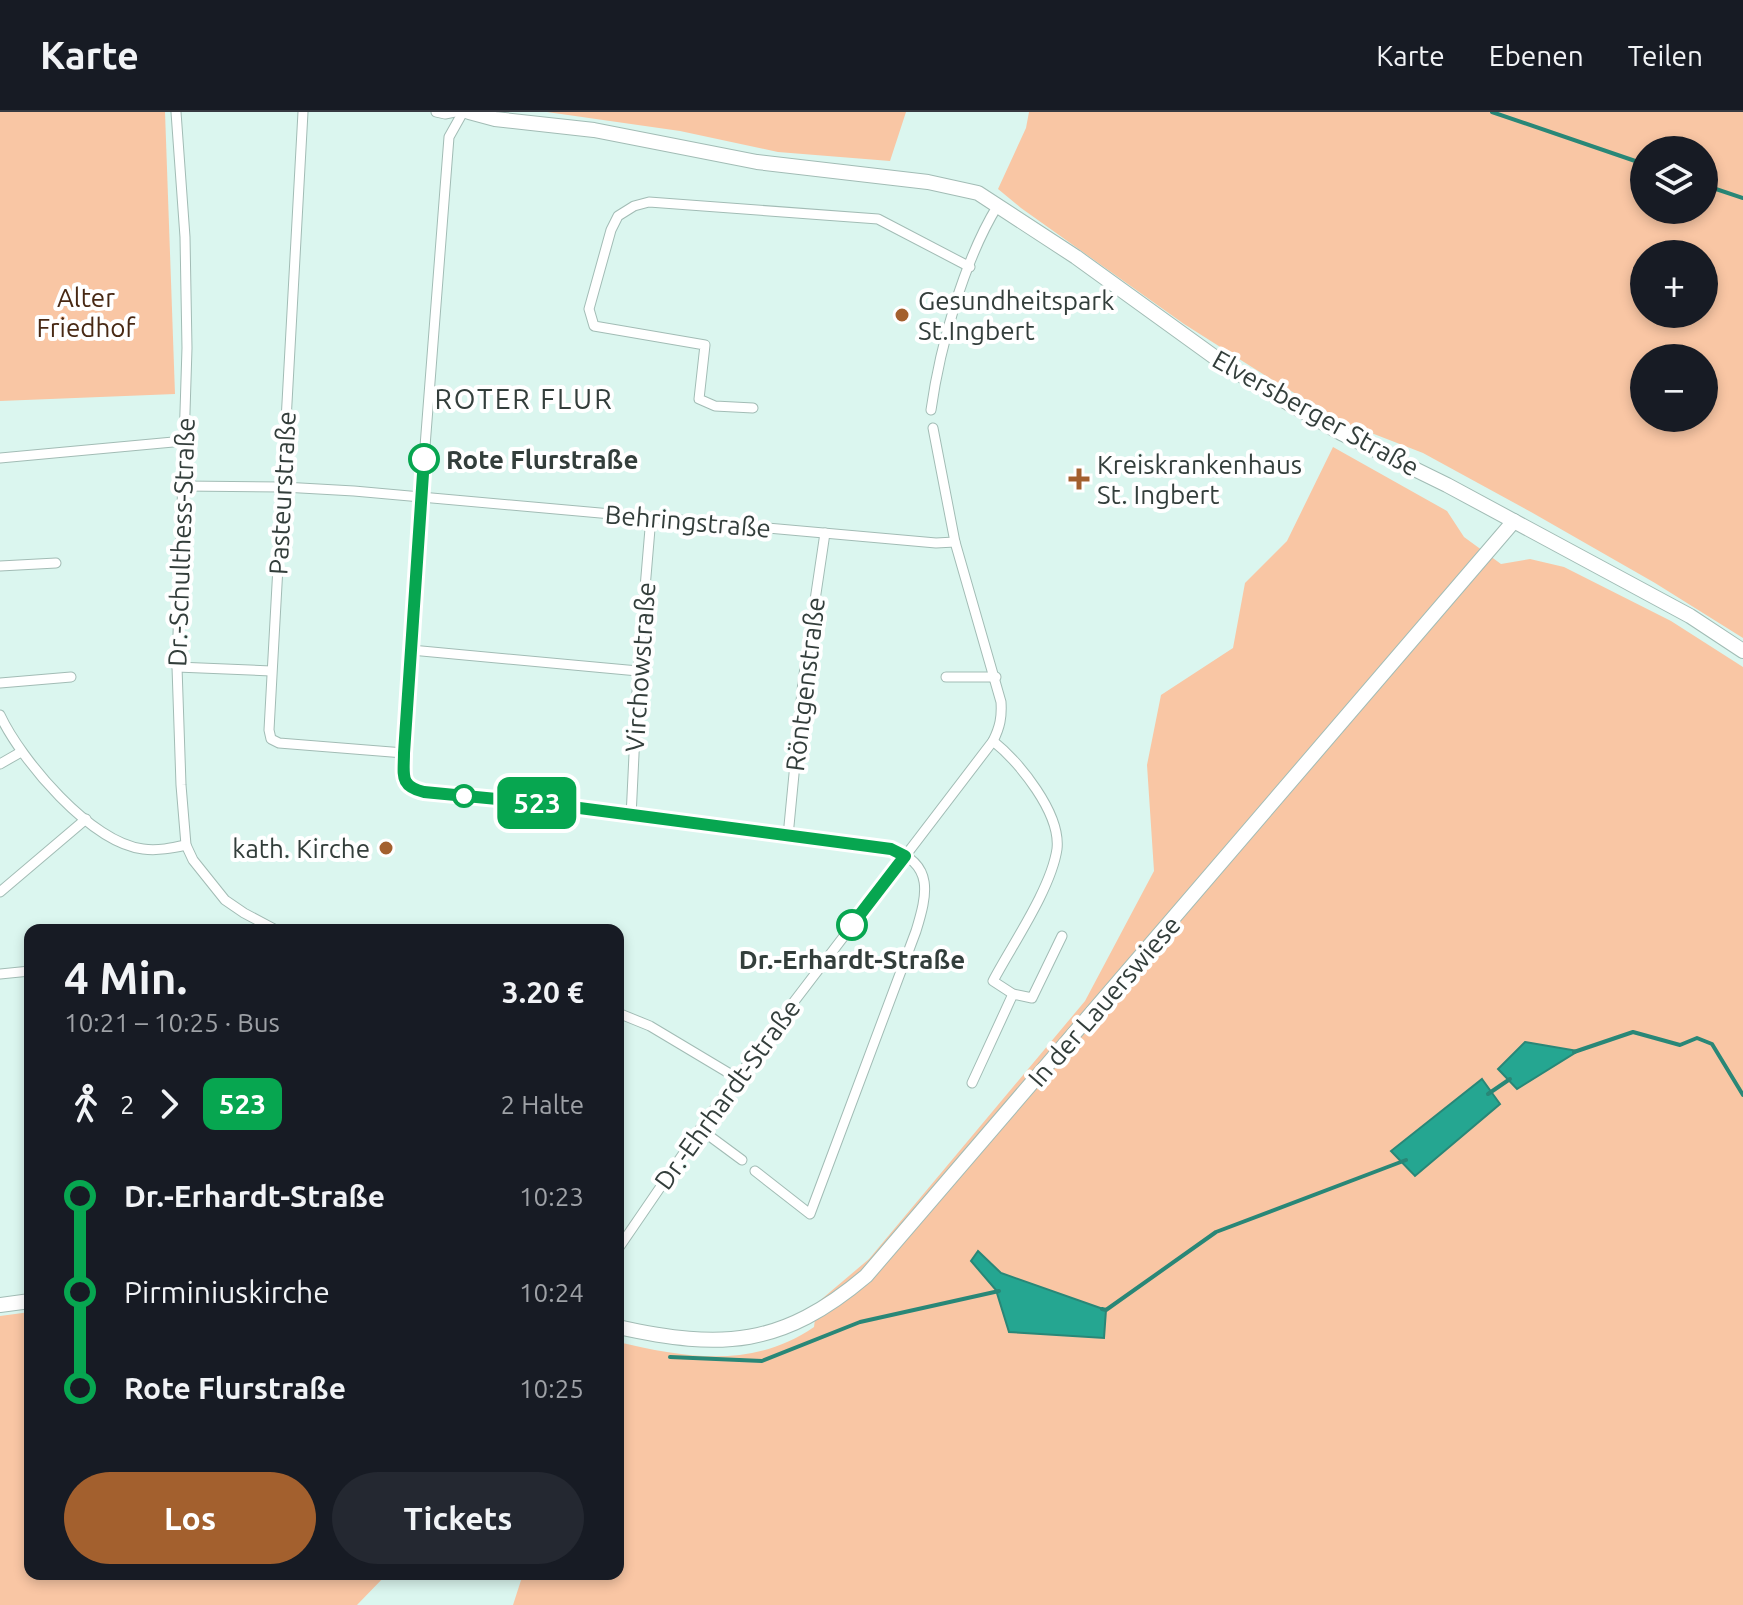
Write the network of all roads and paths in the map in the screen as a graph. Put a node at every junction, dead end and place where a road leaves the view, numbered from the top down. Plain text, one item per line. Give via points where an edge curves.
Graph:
1 (176, 112) edge
2 (303, 112) edge
3 (436, 112) edge
4 (455, 112) edge
5 (466, 112) edge
6 (998, 205) junction
7 (970, 267) junction
8 (753, 408) dead end
9 (931, 410) dead end
10 (933, 428) dead end
11 (184, 441) junction
12 (0, 458) edge
13 (183, 486) junction
14 (283, 487) junction
15 (421, 498) junction
16 (651, 517) junction
17 (1514, 521) junction
18 (825, 533) junction
19 (955, 542) junction
20 (56, 563) dead end
21 (0, 566) edge
22 (411, 650) junction
23 (1743, 651) edge
24 (177, 667) junction
25 (271, 671) junction
26 (638, 671) junction
27 (71, 677) dead end
28 (946, 677) dead end
29 (996, 677) junction
30 (0, 683) edge
31 (0, 715) edge
32 (993, 741) junction
33 (21, 752) junction
34 (404, 753) junction
35 (0, 764) edge
36 (631, 817) junction
37 (86, 819) junction
38 (788, 836) junction
39 (186, 845) junction
40 (905, 856) junction
41 (0, 892) edge
42 (265, 924) edge
43 (1062, 936) dead end
44 (24, 972) edge
45 (0, 974) edge
46 (1013, 994) junction
47 (624, 1016) edge
48 (737, 1078) junction
49 (972, 1083) dead end
50 (700, 1129) junction
51 (742, 1160) dead end
52 (755, 1171) dead end
53 (624, 1240) edge
54 (24, 1302) edge
55 (0, 1305) edge
56 (624, 1328) edge

1 - 11 street, Dr.-Schulthess-Straße via 185,237
2 - 14 street, Pasteurstraße
3 - 4 street
5 - 6 main road, Elversberger Straße via 757,162 964,188
5 - 15 street via 449,137
6 - 7 street
6 - 17 main road, Elversberger Straße via 1276,396
7 - 8 street via 878,219 649,202 618,216 589,309 594,326 705,345 699,399 715,406
7 - 9 street via 945,342
10 - 19 street, Dr.-Ehrhardt-Straße
11 - 12 street
11 - 13 street, Dr.-Schulthess-Straße
13 - 14 street, Behringstraße
13 - 24 street, Dr.-Schulthess-Straße
14 - 15 street, Behringstraße
14 - 25 street, Pasteurstraße
15 - 16 street, Behringstraße
15 - 22 street
16 - 18 street, Behringstraße
16 - 26 street, Virchowstraße
17 - 23 main road, Elversberger Straße via 1690,616
17 - 56 main road, In der Lauerswiese via 866,1276 824,1309 751,1338 702,1340
18 - 19 street, Behringstraße
18 - 38 street, Röntgenstraße
19 - 29 street, Dr.-Ehrhardt-Straße
20 - 21 street
22 - 26 street
22 - 34 street
24 - 25 street
24 - 39 street, Dr.-Schulthess-Straße
25 - 34 street, Pasteurstraße via 271,739
26 - 36 street, Virchowstraße
27 - 30 street
28 - 29 street
29 - 32 street, Dr.-Ehrhardt-Straße via 1002,718
31 - 33 street
32 - 40 street, Dr.-Ehrhardt-Straße
32 - 46 street via 1035,785 1057,839 1035,905 993,981
33 - 35 street
33 - 37 street
34 - 36 street via 404,780 424,792
36 - 38 street
37 - 39 street via 101,832 140,849
37 - 41 street
38 - 40 street via 891,849
39 - 42 street, Dr.-Schulthess-Straße via 225,900
40 - 48 street, Dr.-Ehrhardt-Straße
40 - 52 street via 923,874 923,909 810,1214
43 - 46 street via 1032,998
44 - 45 street
46 - 49 street
47 - 48 street
48 - 50 street, Dr.-Ehrhardt-Straße
50 - 51 street
50 - 53 street, Dr.-Ehrhardt-Straße
54 - 55 main road

